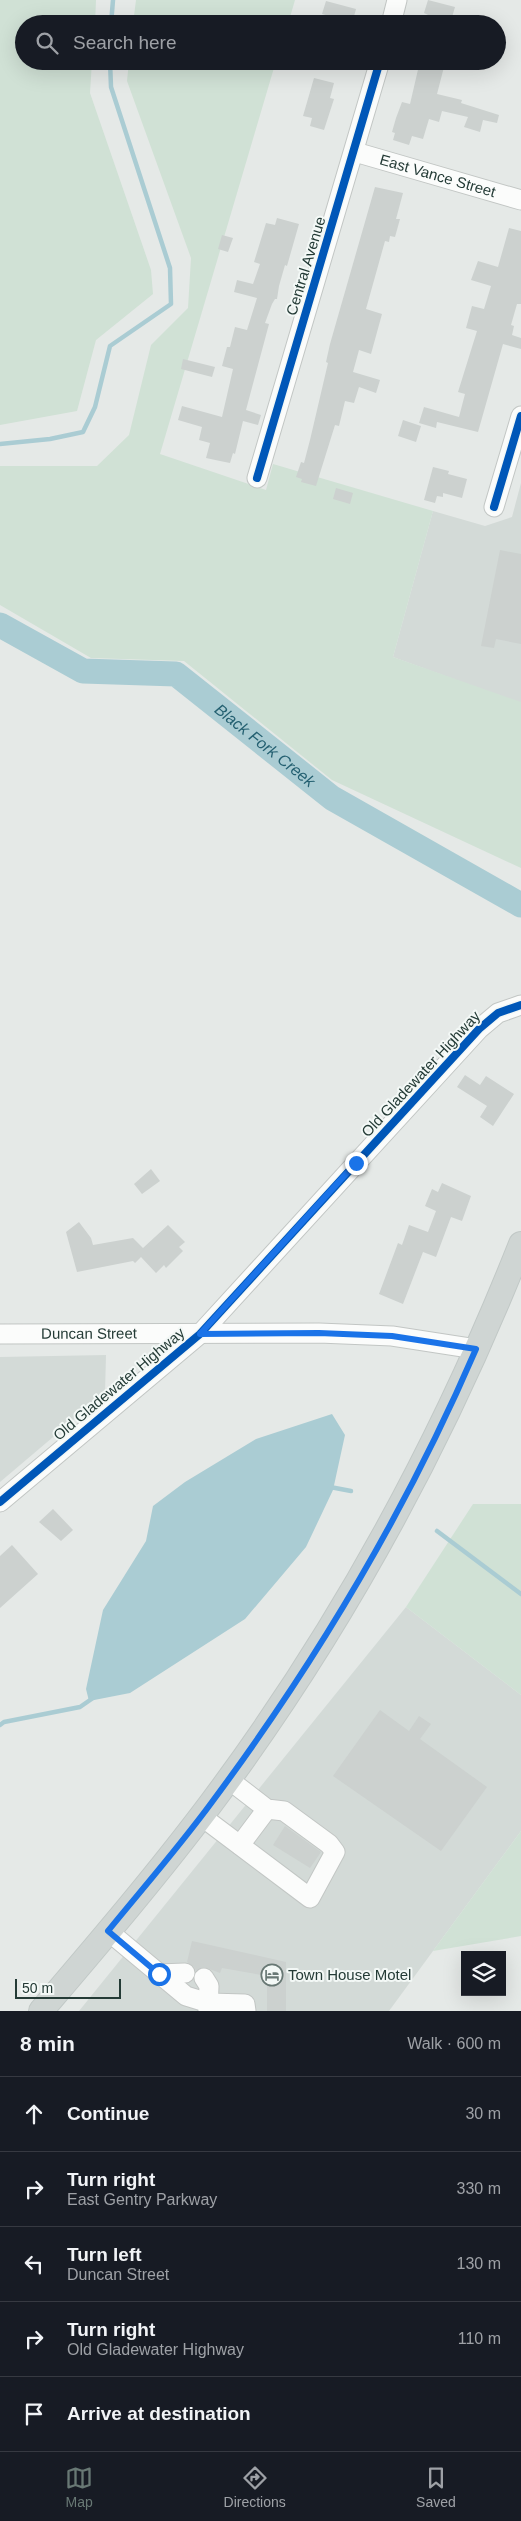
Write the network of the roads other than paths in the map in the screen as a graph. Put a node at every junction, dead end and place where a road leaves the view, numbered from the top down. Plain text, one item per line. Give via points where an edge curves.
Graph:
1 (398, 0) edge
2 (394, 15) edge
3 (378, 70) edge
4 (355, 152) junction
5 (521, 200) edge
6 (521, 416) edge
7 (257, 478) dead end
8 (494, 507) dead end
9 (521, 1005) edge
10 (521, 1244) edge
11 (0, 1334) edge
12 (200, 1334) junction
13 (476, 1349) junction
14 (0, 1502) edge
15 (228, 1779) junction
16 (267, 1809) junction
17 (201, 1816) junction
18 (240, 1845) junction
19 (108, 1931) junction
20 (185, 1973) dead end
21 (159, 1974) junction
22 (204, 1978) dead end
23 (209, 2007) edge
24 (41, 2011) edge
25 (246, 2011) edge

1 - 2 street
3 - 4 street, Central Avenue
4 - 5 street, East Vance Street
4 - 7 street, Central Avenue
6 - 8 street
9 - 12 street, Old Gladewater Highway via 498,1013 479,1029
10 - 13 main road
11 - 12 street, Duncan Street
12 - 13 street, Duncan Street via 392,1336
12 - 14 street, Old Gladewater Highway
13 - 15 main road via 372,1556 292,1686
15 - 16 street
15 - 17 main road
16 - 18 street
16 - 18 street via 284,1811 335,1852 310,1898
17 - 18 street
17 - 19 main road
19 - 21 street
19 - 24 main road
20 - 21 street
21 - 23 street via 186,1996
22 - 23 street via 209,1986
23 - 25 street via 246,2004

